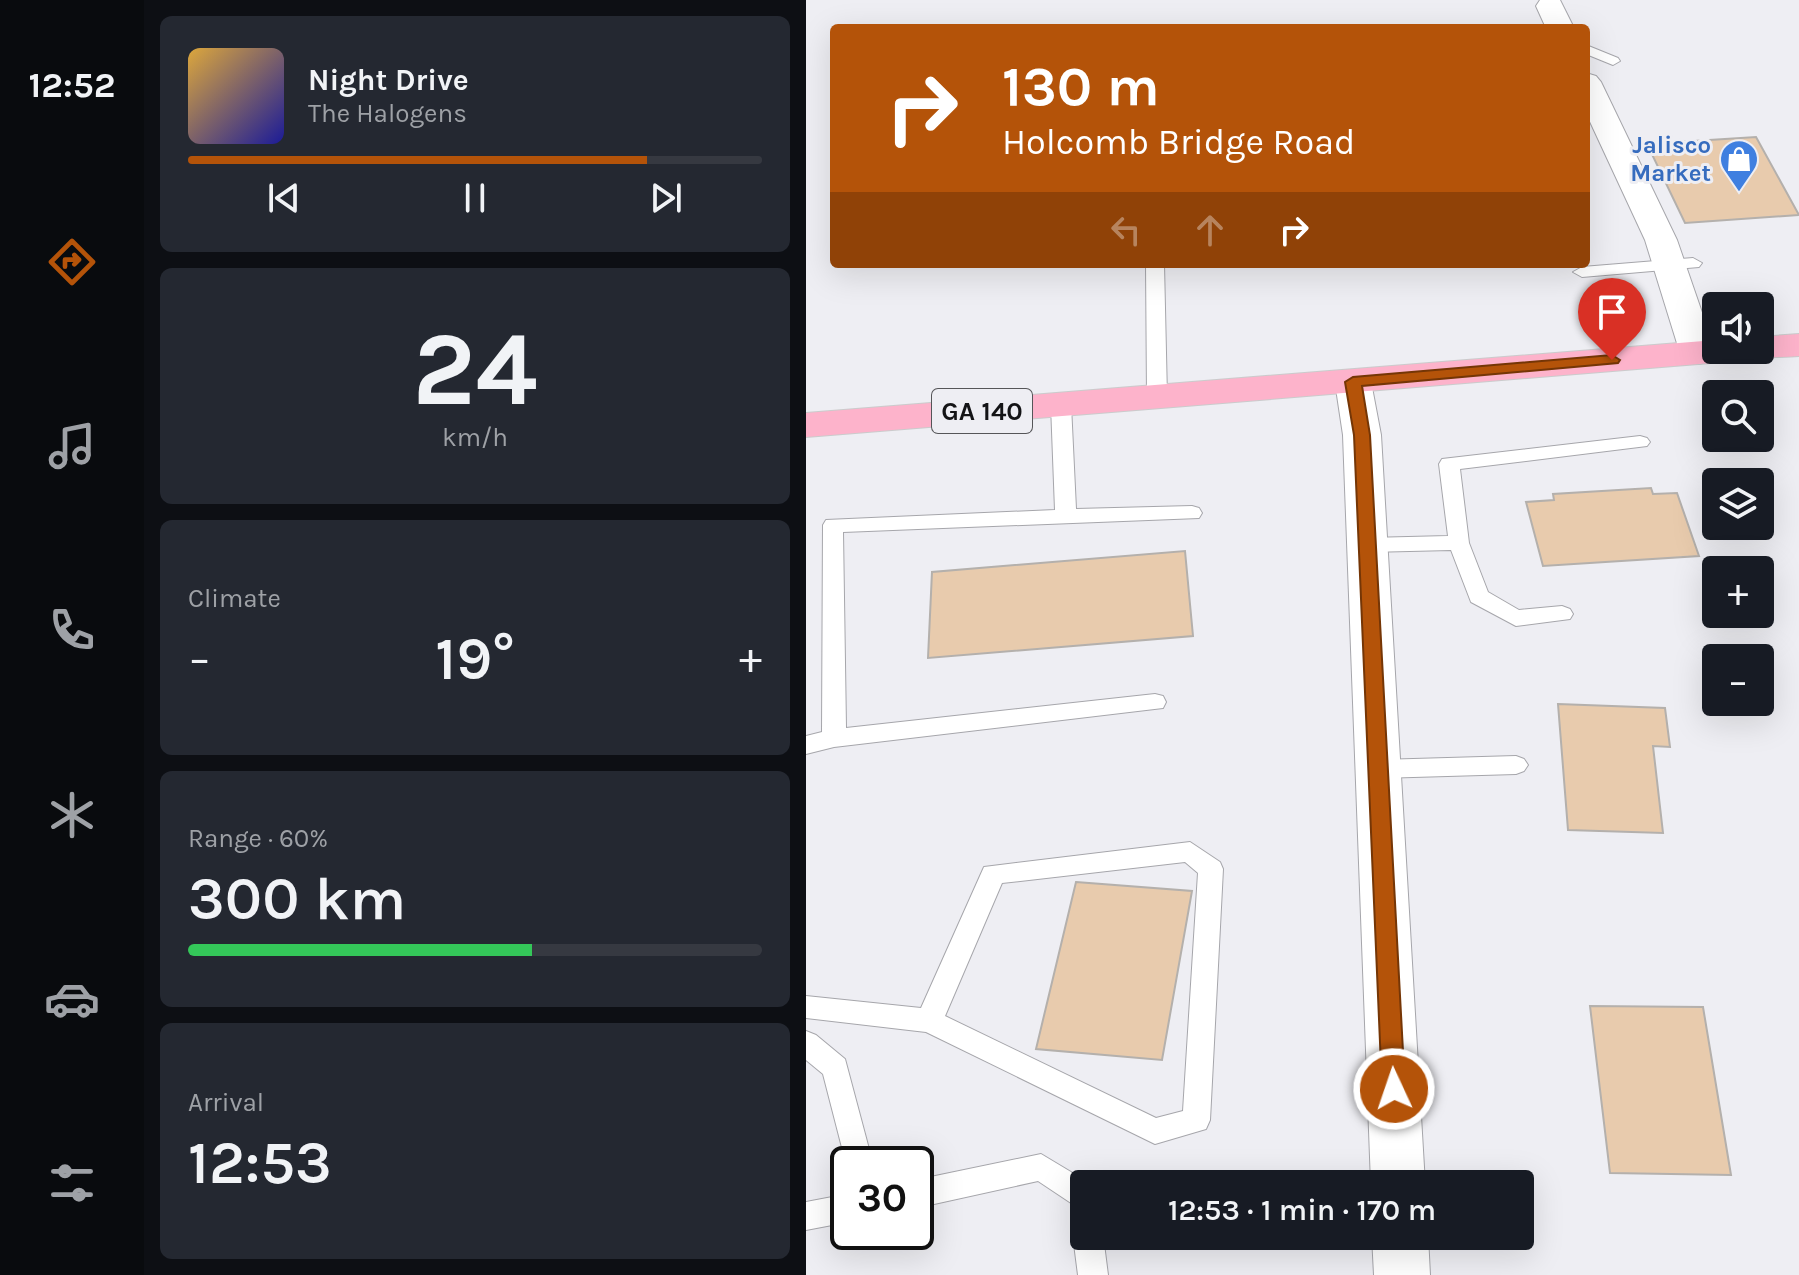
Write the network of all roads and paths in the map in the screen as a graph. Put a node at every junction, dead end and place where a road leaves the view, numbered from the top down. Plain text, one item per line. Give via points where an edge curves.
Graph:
1 (1590, 51) edge
2 (1613, 61) dead end
3 (1591, 102) edge
4 (1681, 264) junction
5 (1155, 268) edge
6 (1582, 272) dead end
7 (1799, 345) edge
8 (1774, 347) edge
9 (1698, 353) junction
10 (1702, 353) edge
11 (1353, 382) junction
12 (1157, 397) junction
13 (1061, 405) junction
14 (806, 425) edge
15 (1640, 442) dead end
16 (1192, 513) dead end
17 (1066, 516) junction
18 (1459, 543) junction
19 (1368, 545) junction
20 (1562, 614) dead end
21 (1155, 702) dead end
22 (834, 738) junction
23 (806, 745) edge
24 (1516, 765) dead end
25 (1379, 769) junction
26 (806, 1007) edge
27 (929, 1021) junction
28 (806, 1043) edge
29 (854, 1146) edge
30 (1397, 1170) edge
31 (1070, 1186) edge
32 (934, 1190) edge
33 (830, 1211) edge
34 (806, 1216) edge
35 (1090, 1250) edge
36 (1401, 1250) edge
37 (1093, 1275) edge
38 (1402, 1275) edge

1 - 2 lane
3 - 4 street via 1661,240
4 - 6 lane
4 - 9 street
5 - 12 lane
7 - 8 main road
9 - 10 main road, GA 140
9 - 11 main road, GA 140
11 - 12 main road, GA 140
11 - 19 street via 1362,435
12 - 13 main road, GA 140
13 - 14 main road, GA 140
13 - 17 lane
15 - 18 lane via 1449,464
16 - 17 lane
17 - 22 lane via 833,525
18 - 19 lane
18 - 20 lane via 1479,597 1516,618
19 - 25 street
21 - 22 lane
22 - 23 lane
24 - 25 lane
25 - 30 street
26 - 27 lane
27 - 27 lane via 993,874 1190,852 1211,869 1196,1120 1155,1131
28 - 29 lane via 835,1068
31 - 32 lane via 1041,1167
33 - 34 lane
35 - 37 lane
36 - 38 street

